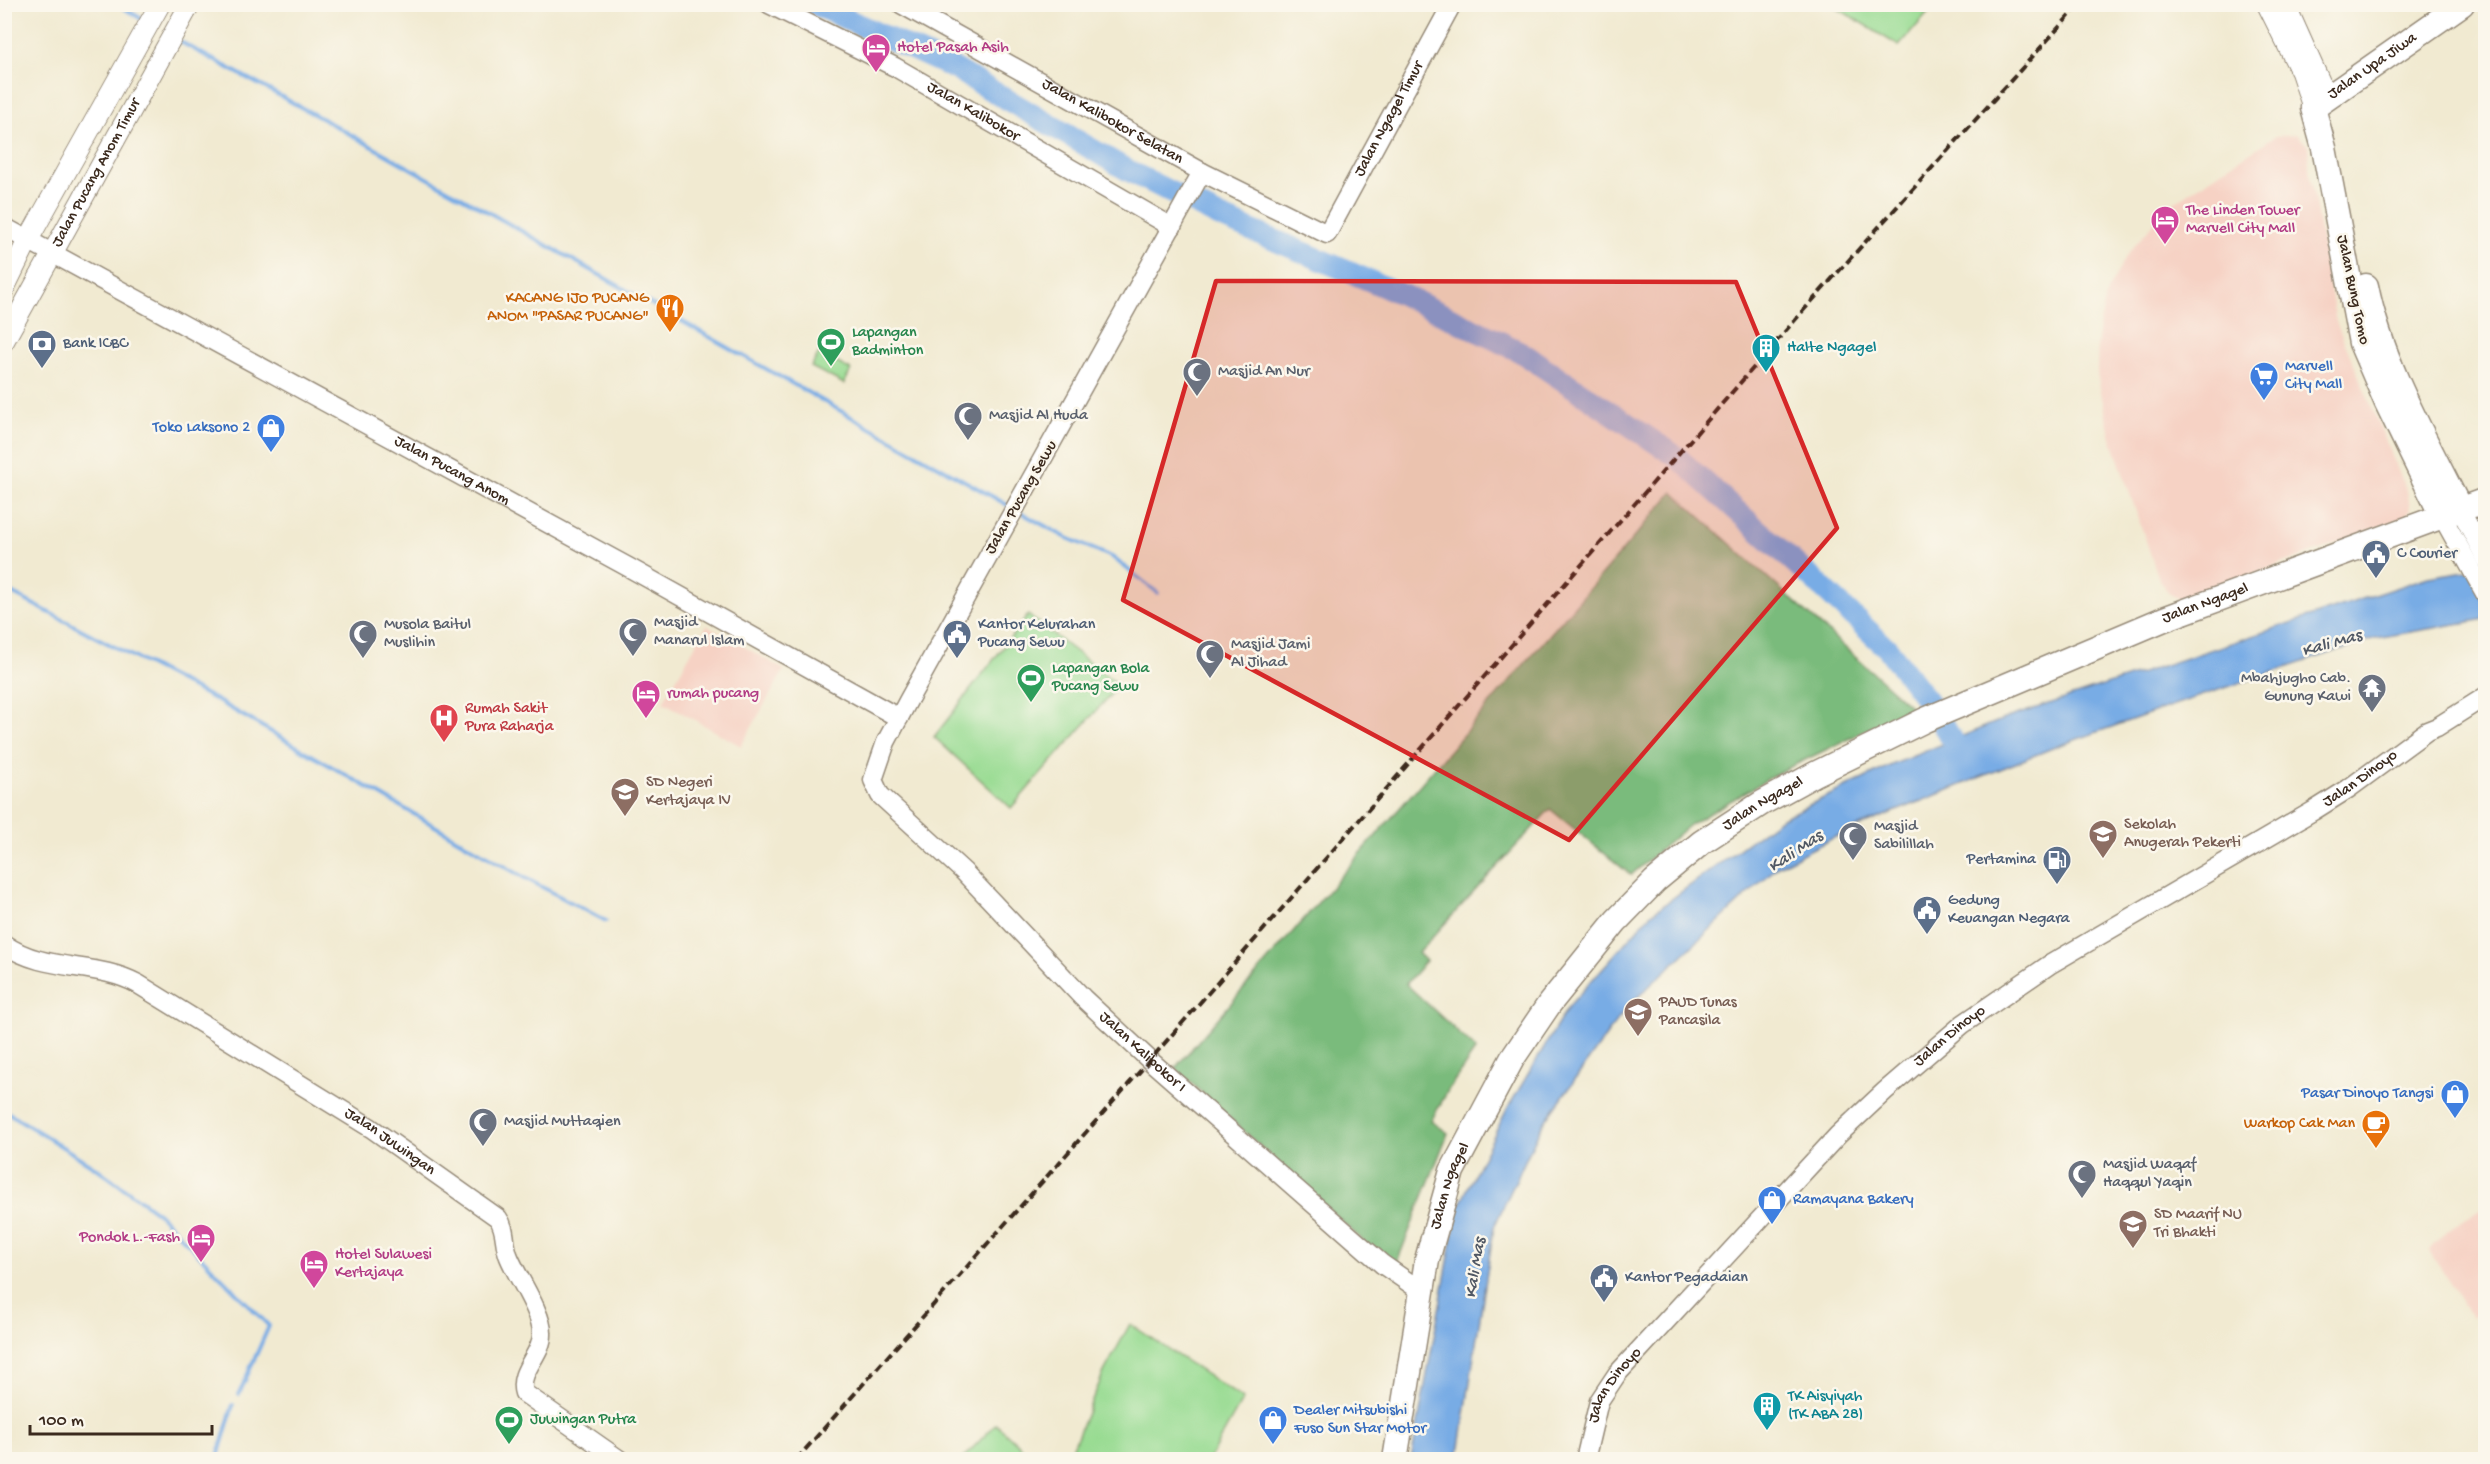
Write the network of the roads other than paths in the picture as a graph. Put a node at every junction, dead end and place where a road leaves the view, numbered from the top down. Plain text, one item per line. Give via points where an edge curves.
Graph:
1 (190, 4) edge
2 (769, 4) edge
3 (901, 4) edge
4 (1452, 4) edge
5 (2267, 4) edge
6 (2285, 4) edge
7 (2462, 4) edge
8 (157, 9) edge
9 (2320, 103) junction
10 (1202, 172) junction
11 (1175, 223) junction
12 (4, 227) edge
13 (1327, 234) joint
14 (28, 240) junction
15 (52, 253) junction
16 (4, 289) edge
17 (4, 341) edge
18 (2486, 500) edge
19 (2452, 514) junction
20 (2477, 556) edge
21 (2486, 595) edge
22 (2486, 683) edge
23 (2486, 696) edge
24 (899, 718) junction
25 (2427, 731) junction
26 (880, 795) joint
27 (4, 944) edge
28 (1421, 1291) junction
29 (620, 1460) edge
30 (1395, 1460) edge
31 (1585, 1460) edge

1 - 15 main road, Jalan Pucang Anom Timur
2 - 11 street, Jalan Kalibokor via 905,73
3 - 10 street, Jalan Kalibokor Selatan
4 - 13 street, Jalan Ngagel Timur
5 - 9 main road, Jalan Bung Tomo
6 - 9 main road, Jalan Bung Tomo
7 - 9 highway, Jalan Upa Jiwa
8 - 14 main road, Jalan Pucang Anom Timur
9 - 19 highway, Jalan Bung Tomo via 2324,148 2361,343 2386,401
10 - 11 street, Jalan Pucang Sewu
10 - 13 street, Jalan Kalibokor Selatan
11 - 24 street, Jalan Pucang Sewu
12 - 14 street, Jalan Pucang Anom
14 - 15 street, Jalan Pucang Anom
14 - 16 main road, Jalan Pucang Anom Timur
15 - 17 main road, Jalan Pucang Anom Timur
15 - 24 street, Jalan Pucang Anom
18 - 19 highway, Jalan Ngagel
19 - 20 street, Jalan Bung Tomo
19 - 28 highway, Jalan Ngagel via 2164,619 1950,709 1815,774 1718,831 1655,881 1616,921 1550,1003 1484,1107 1444,1191
20 - 21 street, Jalan Bung Tomo
22 - 25 street, Jalan Dinoyo via 2433,721
23 - 25 street, Jalan Dinoyo
24 - 26 street, Jalan Pucang Sewu via 873,774
25 - 31 street, Jalan Dinoyo via 2313,812 2049,964 1963,1024 1885,1090 1758,1218 1617,1374 1599,1401
26 - 28 street, Jalan Kalibokor I via 964,872 1083,998 1154,1064 1382,1264
27 - 29 street, Jalan Juwingan via 40,961 114,972 138,984 371,1128 498,1218 504,1226 508,1256 543,1334 523,1379 524,1393
28 - 30 highway, Jalan Ngagel

